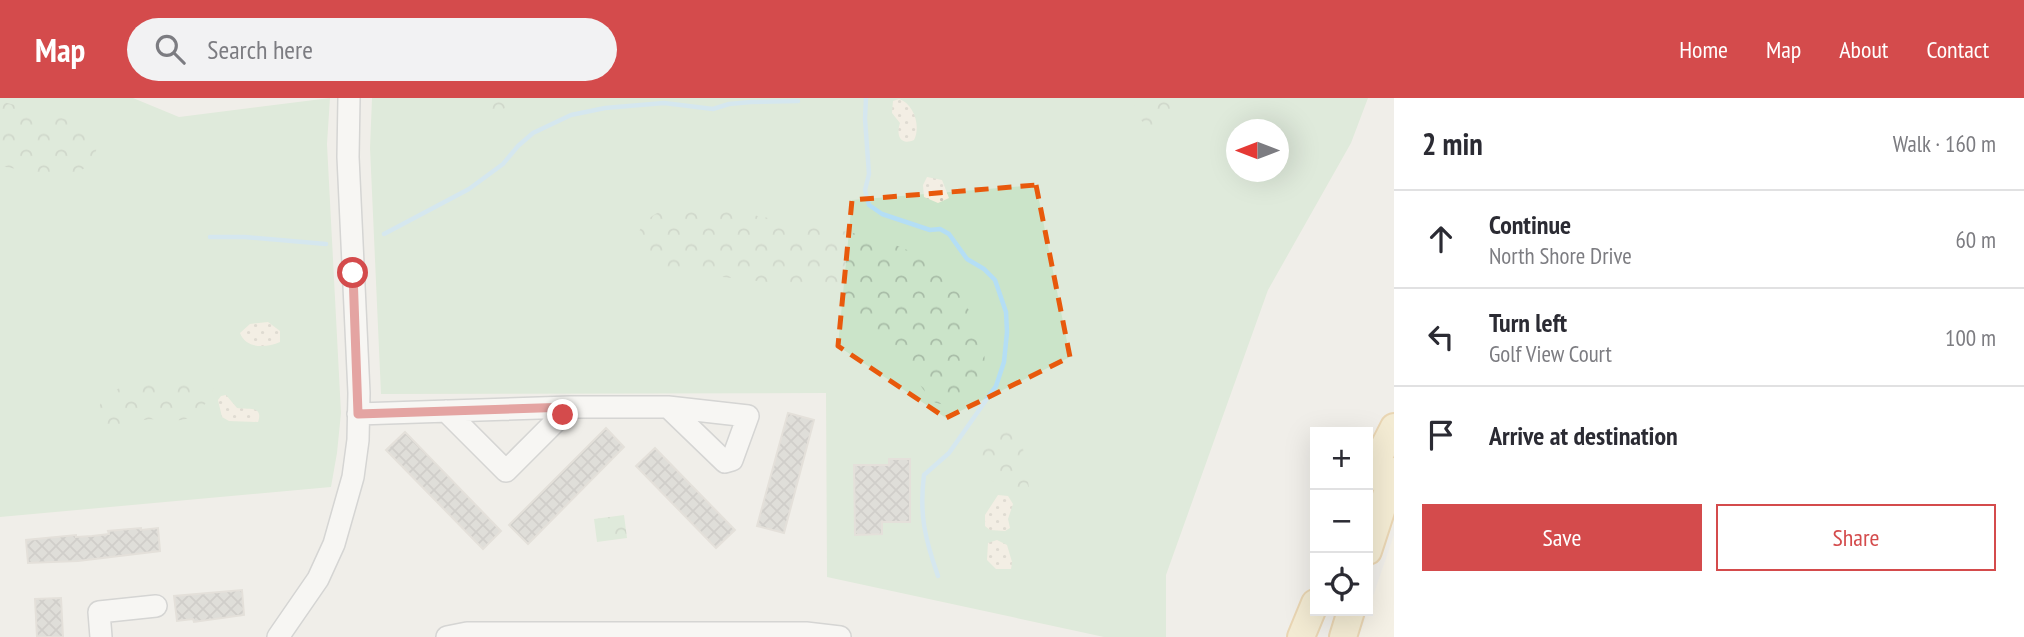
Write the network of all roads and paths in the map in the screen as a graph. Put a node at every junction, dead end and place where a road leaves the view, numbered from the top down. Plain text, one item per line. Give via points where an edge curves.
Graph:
1 (349, 98) edge
2 (570, 407) junction
3 (668, 407) dead end
4 (446, 411) junction
5 (358, 414) junction
6 (1394, 427) edge
7 (1373, 468) edge
8 (1394, 471) edge
9 (1373, 536) edge
10 (156, 606) dead end
11 (1310, 615) edge
12 (1349, 616) edge
13 (101, 637) edge
14 (278, 637) edge
15 (447, 637) edge
16 (841, 637) edge
17 (1301, 637) edge
18 (1343, 637) edge

1 - 5 street
2 - 3 street
2 - 4 street
2 - 4 street via 506,471
4 - 5 street
5 - 14 street via 353,477 334,544 312,589
6 - 7 main road
8 - 9 main road
10 - 13 street via 99,612
11 - 17 main road
12 - 18 main road
15 - 16 street via 467,633 806,633

